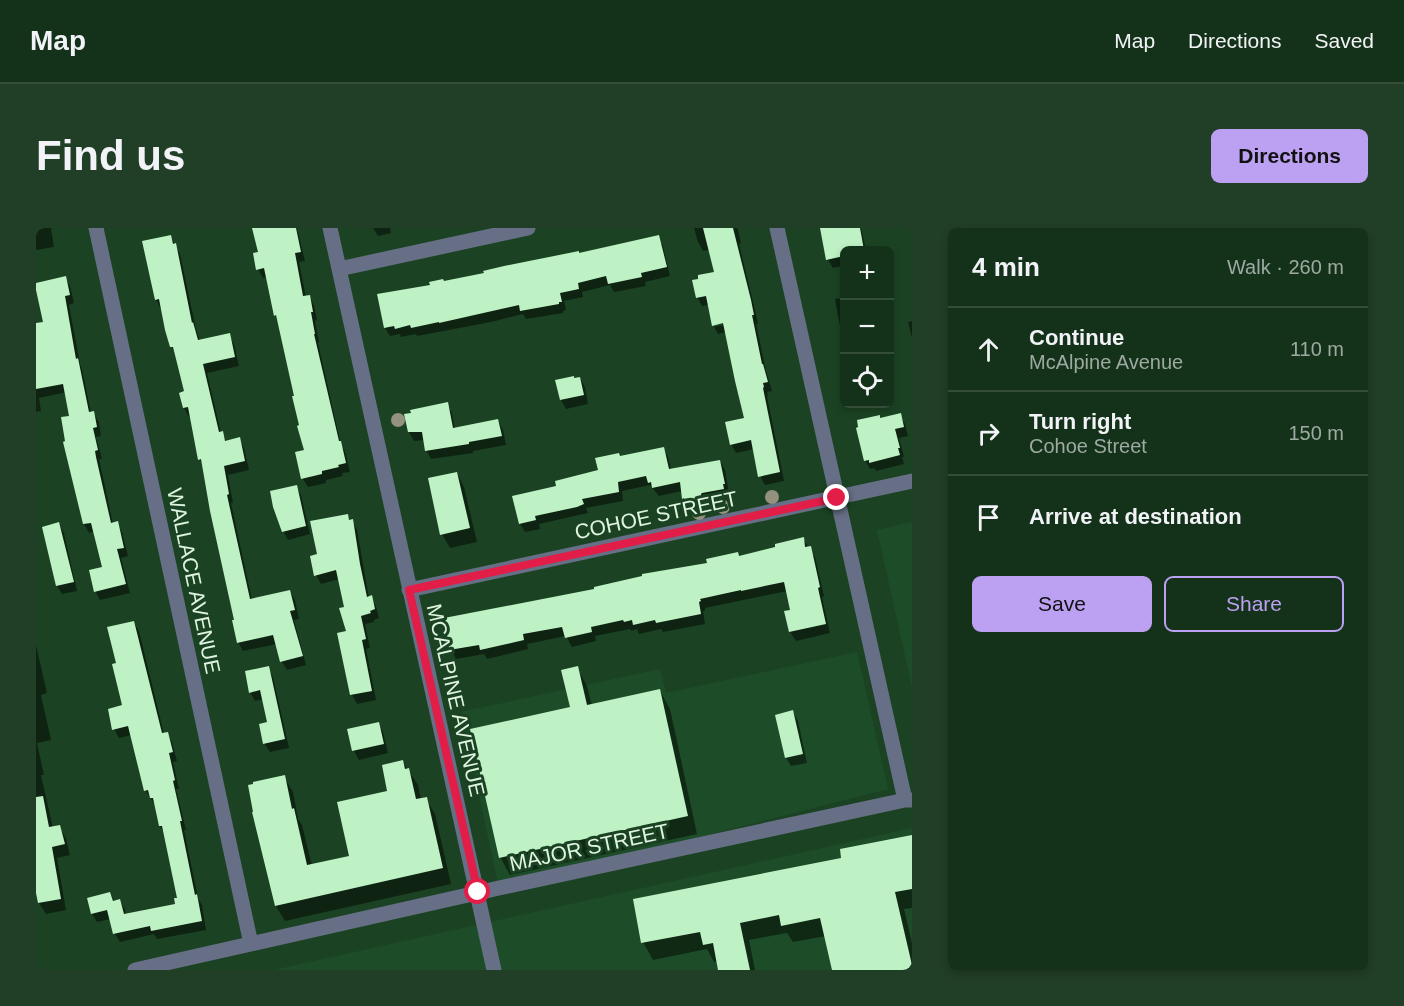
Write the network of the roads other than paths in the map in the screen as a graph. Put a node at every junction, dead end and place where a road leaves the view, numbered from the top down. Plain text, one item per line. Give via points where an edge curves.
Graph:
1 (96, 228) edge
2 (330, 228) edge
3 (528, 228) edge
4 (777, 228) edge
5 (339, 269) junction
6 (912, 482) edge
7 (837, 498) junction
8 (409, 590) junction
9 (908, 800) edge
10 (478, 892) junction
11 (251, 944) junction
12 (135, 970) edge
13 (494, 970) edge

1 - 11 street, WALLACE AVENUE
2 - 5 street, MCALPINE AVENUE
3 - 5 street
4 - 7 street
5 - 8 street, MCALPINE AVENUE
6 - 7 street, COHOE STREET
7 - 8 street, COHOE STREET
7 - 9 street
8 - 10 street, MCALPINE AVENUE
9 - 10 street, MAJOR STREET
10 - 11 street, MAJOR STREET
10 - 13 street, MCALPINE AVENUE
11 - 12 street, MAJOR STREET

